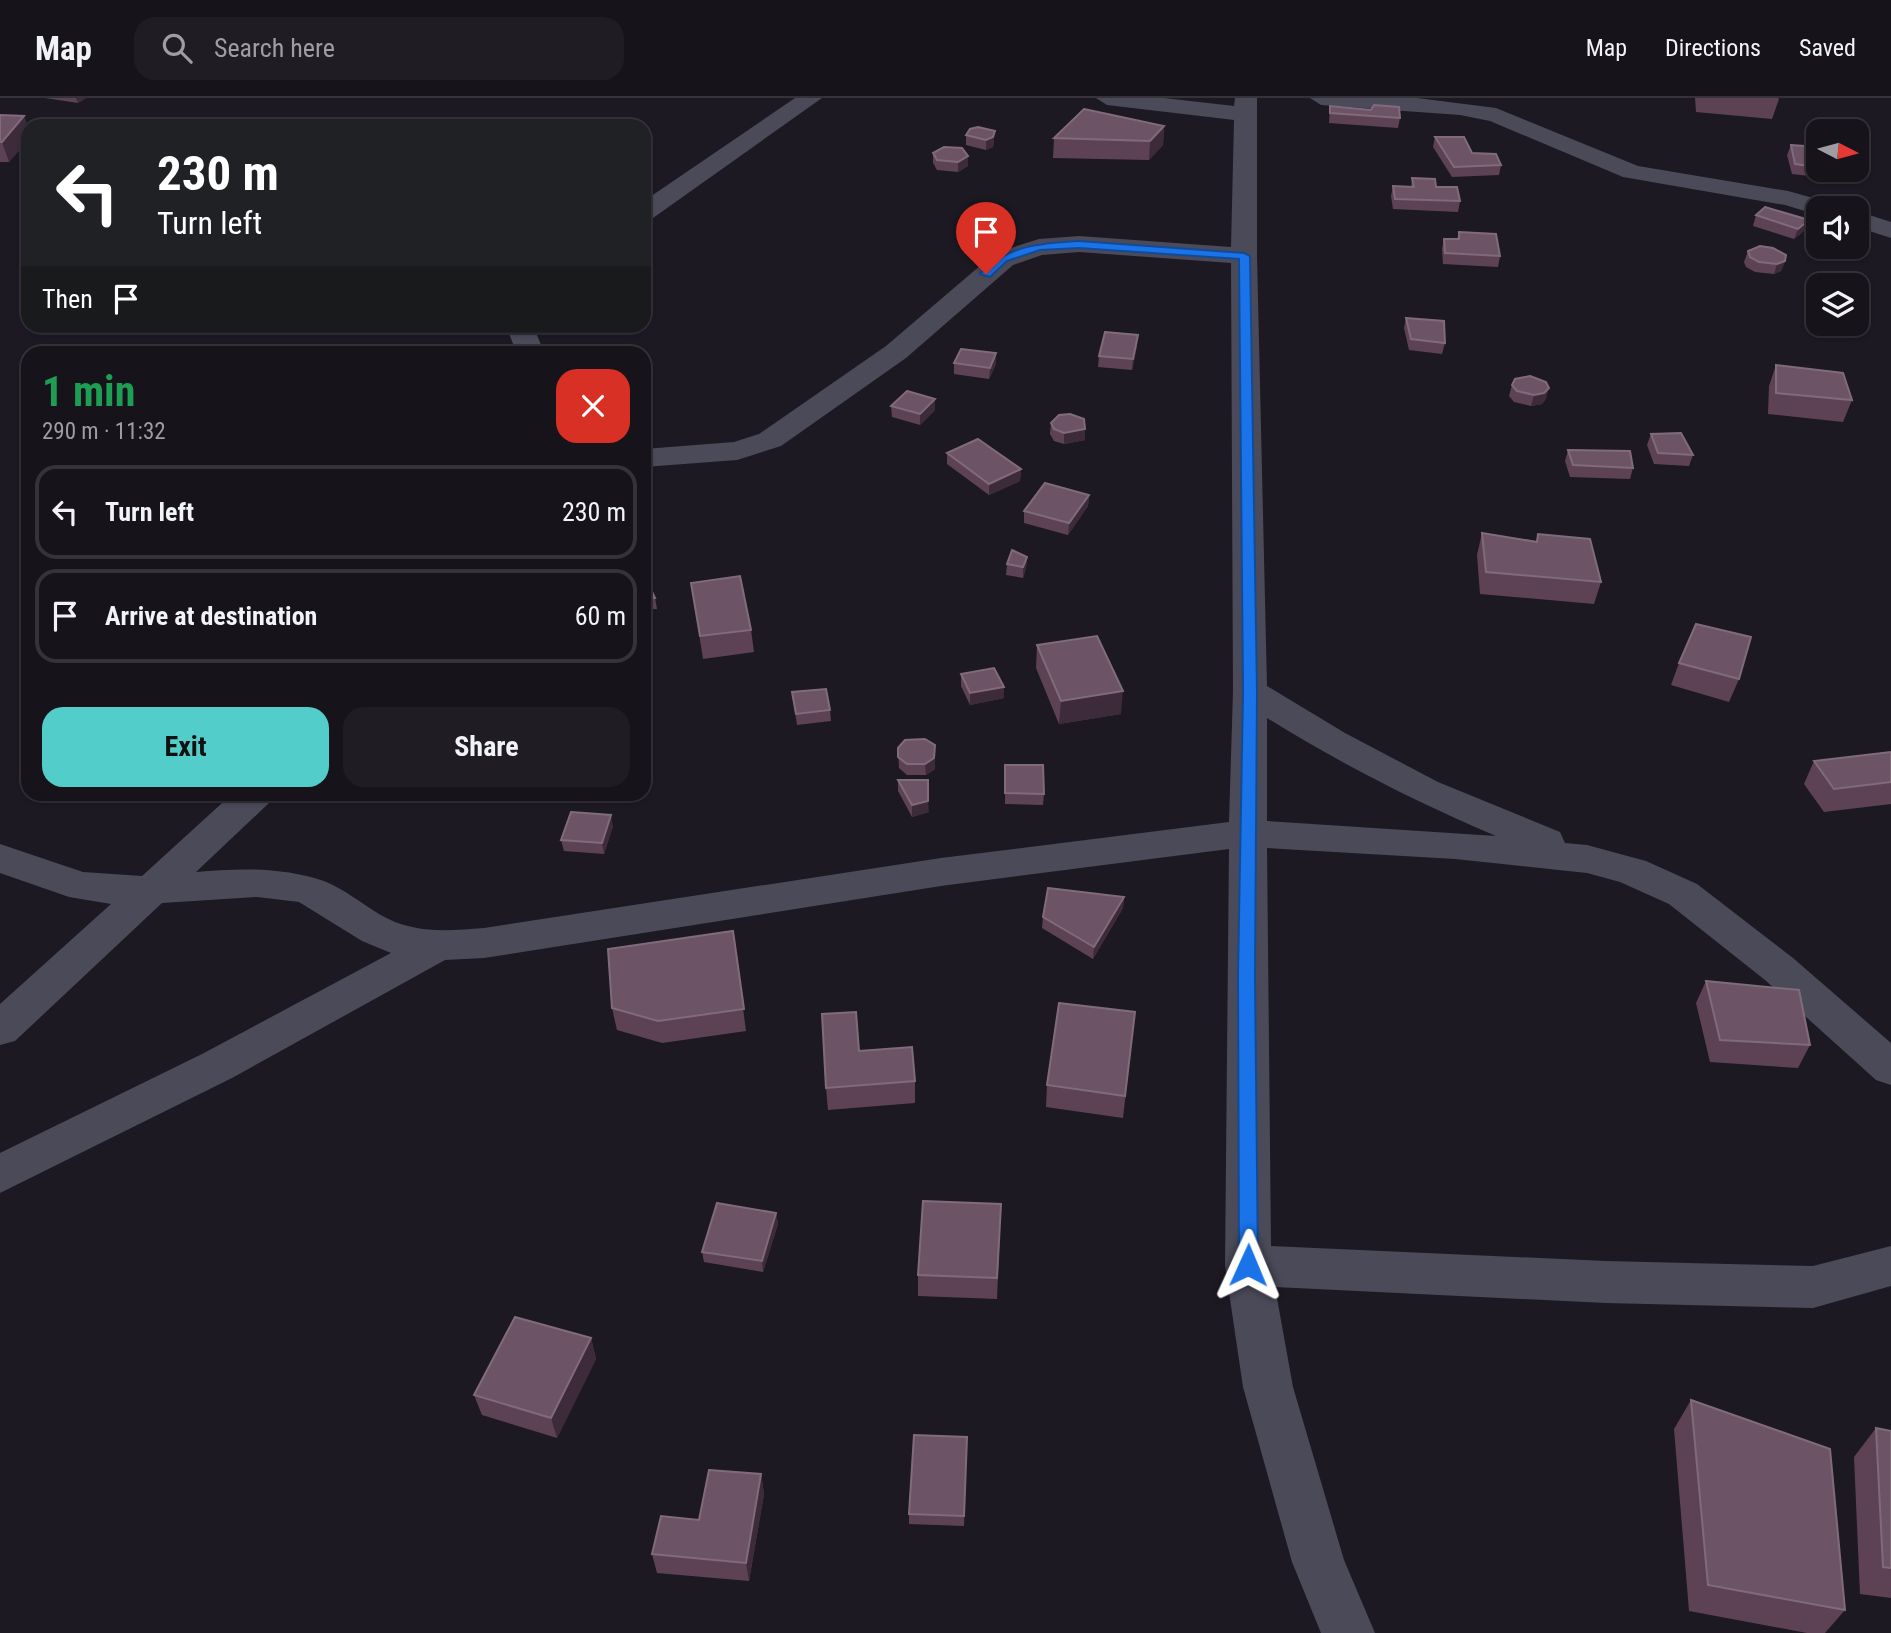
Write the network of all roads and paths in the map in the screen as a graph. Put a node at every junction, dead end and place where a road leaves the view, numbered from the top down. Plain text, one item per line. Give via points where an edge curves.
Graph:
1 (811, 98) edge
2 (1107, 98) edge
3 (1321, 98) edge
4 (1247, 106) edge
5 (1806, 203) edge
6 (651, 209) edge
7 (1869, 223) edge
8 (1891, 230) edge
9 (1244, 256) junction
10 (651, 457) edge
11 (1250, 691) junction
12 (248, 801) edge
13 (1247, 833) junction
14 (0, 858) edge
15 (1587, 859) junction
16 (153, 887) junction
17 (436, 947) junction
18 (0, 1029) edge
19 (1891, 1068) edge
20 (0, 1174) edge
21 (1248, 1265) junction
22 (1891, 1266) edge
23 (1348, 1633) edge

1 - 6 street
2 - 4 street
3 - 5 street via 1496,115 1632,172
4 - 9 street
7 - 8 street
9 - 10 street via 1079,244 1039,247 1004,259 896,352 770,440 737,451
9 - 11 street
11 - 13 street
11 - 15 street via 1424,791
12 - 16 street
13 - 15 street via 1455,845
13 - 17 street via 941,872
13 - 21 street
14 - 16 street via 58,881 112,890
15 - 19 street via 1632,871 1683,894 1779,969
16 - 17 street via 301,888 327,897 391,938
16 - 18 street
17 - 20 street via 217,1066
21 - 22 street via 1813,1287
21 - 23 street via 1268,1387 1318,1562

